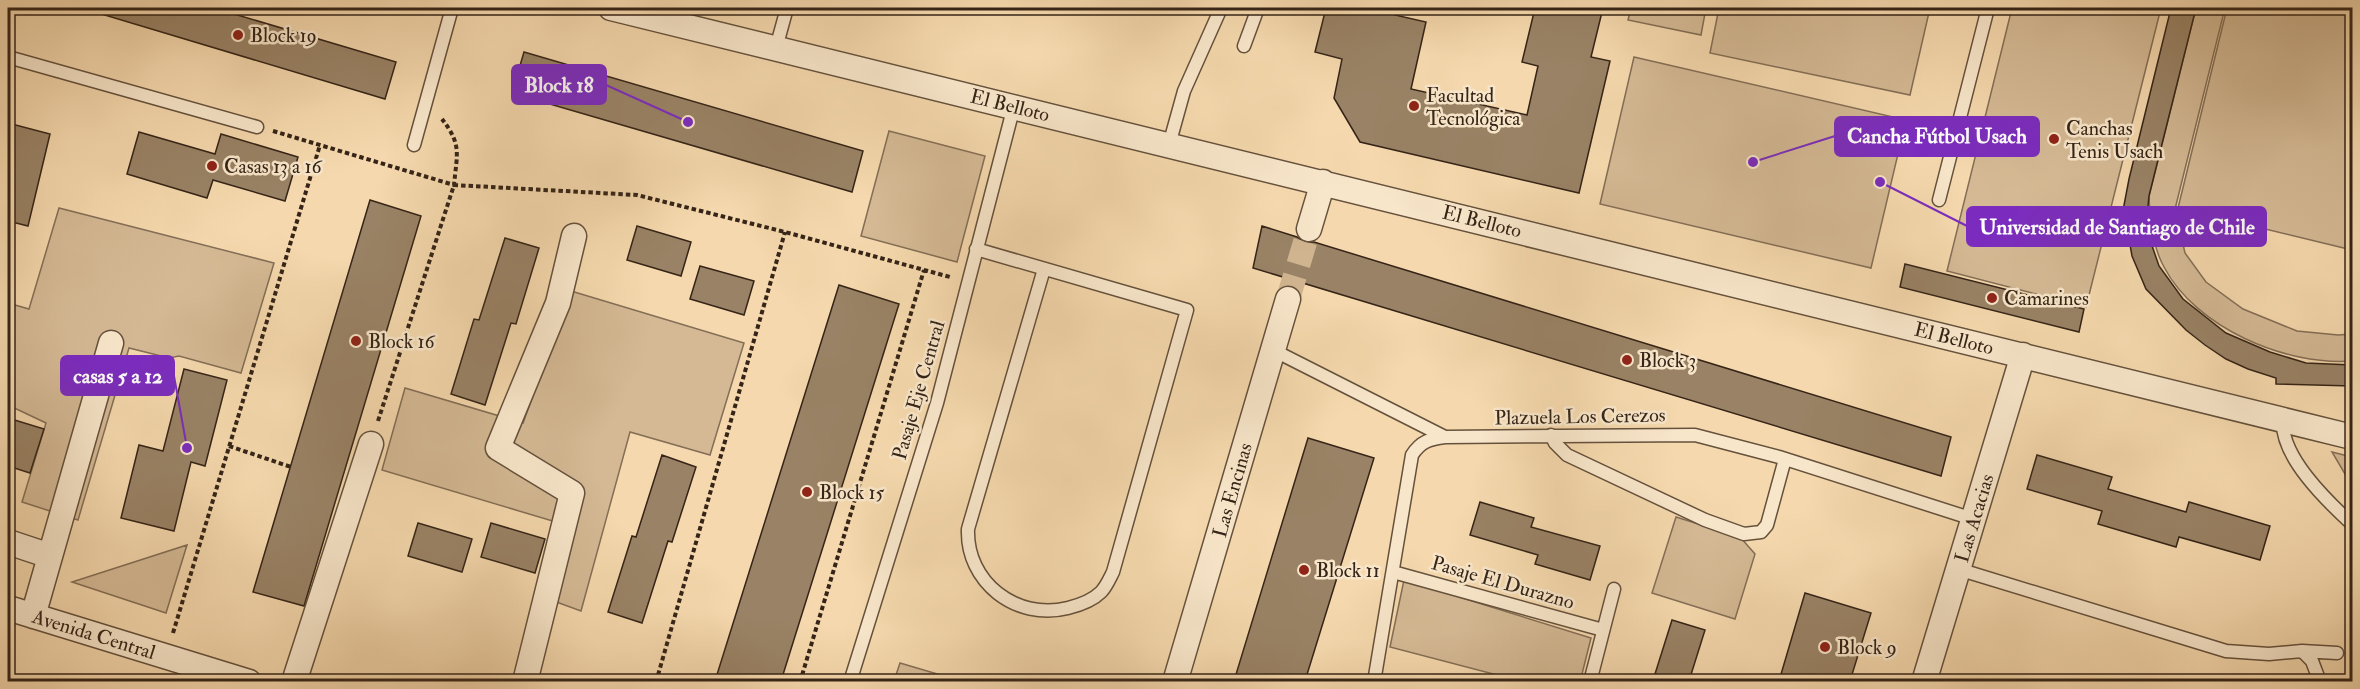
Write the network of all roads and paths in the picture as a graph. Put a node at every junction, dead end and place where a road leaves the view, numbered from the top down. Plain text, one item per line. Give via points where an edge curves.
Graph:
1 (452, 8) edge
2 (611, 8) edge
3 (787, 8) edge
4 (1221, 8) edge
5 (1258, 8) edge
6 (1988, 8) edge
7 (1244, 46) dead end
8 (776, 48) junction
9 (8, 57) edge
10 (427, 99) junction
11 (1014, 106) junction
12 (257, 127) joint
13 (320, 145) junction
14 (414, 145) dead end
15 (1169, 145) junction
16 (1323, 182) junction
17 (454, 185) junction
18 (1939, 200) dead end
19 (1309, 230) tunnel mouth
20 (785, 232) junction
21 (574, 236) dead end
22 (976, 249) junction
23 (1044, 268) junction
24 (924, 270) junction
25 (968, 282) junction
26 (1288, 299) tunnel mouth
27 (111, 343) dead end
28 (1273, 350) junction
29 (2023, 355) junction
30 (2283, 420) junction
31 (1551, 435) junction
32 (1446, 437) junction
33 (2352, 437) edge
34 (370, 444) joint
35 (229, 446) junction
36 (1785, 459) junction
37 (291, 467) dead end
38 (1973, 519) junction
39 (2352, 524) edge
40 (8, 543) edge
41 (50, 555) junction
42 (1958, 569) junction
43 (1393, 572) junction
44 (1614, 588) dead end
45 (8, 608) edge
46 (33, 616) junction
47 (1603, 630) junction
48 (2302, 651) junction
49 (2337, 653) dead end
50 (166, 656) junction
51 (249, 681) edge
52 (294, 681) edge
53 (525, 681) edge
54 (656, 681) edge
55 (800, 681) edge
56 (850, 681) edge
57 (1175, 681) edge
58 (1374, 681) edge
59 (1590, 681) edge
60 (1924, 681) edge
61 (2320, 681) edge

1 - 10 lane
2 - 8 street, El Belloto
3 - 8 lane
4 - 15 lane via 1184,91
5 - 7 lane
6 - 18 lane
8 - 11 street, El Belloto
9 - 12 lane
10 - 14 lane
10 - 17 path via 457,143
11 - 15 street, El Belloto
11 - 22 lane, Pasaje Eje Central
12 - 13 path
13 - 17 path
13 - 35 path
15 - 16 street, El Belloto
16 - 19 street
16 - 29 street, El Belloto
17 - 20 path via 637,195
17 - 34 path
20 - 24 path
20 - 54 path
21 - 53 street via 558,303 498,448 572,493
22 - 23 lane
22 - 25 lane, Pasaje Eje Central
23 - 23 lane via 1187,310 1113,572 1101,592 1082,604 1058,611 1031,609 999,596 982,579 971,561 967,544 968,529
24 - 25 path
24 - 55 path
25 - 56 lane, Pasaje Eje Central via 937,403
26 - 28 street, Las Encinas
27 - 41 street
28 - 32 lane
28 - 57 street, Las Encinas
29 - 30 street, El Belloto
29 - 38 street, Las Acacias
30 - 33 street, El Belloto
30 - 39 lane via 2284,435 2308,478
31 - 32 lane, Plazuela Los Cerezos
31 - 36 lane, Plazuela Los Cerezos via 1695,435
31 - 36 lane via 1567,455 1705,520 1744,534 1761,532 1767,525
32 - 43 lane, Plazuela Los Cerezos via 1427,439 1412,455
34 - 52 street
35 - 37 path
35 - 50 path
36 - 38 lane, Plazuela Los Cerezos
38 - 42 street, Las Acacias
40 - 41 street
41 - 46 street
42 - 48 lane via 2226,651
42 - 60 street, Las Acacias
43 - 47 lane, Pasaje El Durazno
43 - 58 lane, Plazuela Los Cerezos
44 - 47 lane
45 - 46 street, Avenida Central
46 - 50 street, Avenida Central
47 - 59 lane
48 - 49 lane
48 - 61 lane via 2312,661
50 - 51 street, Avenida Central

